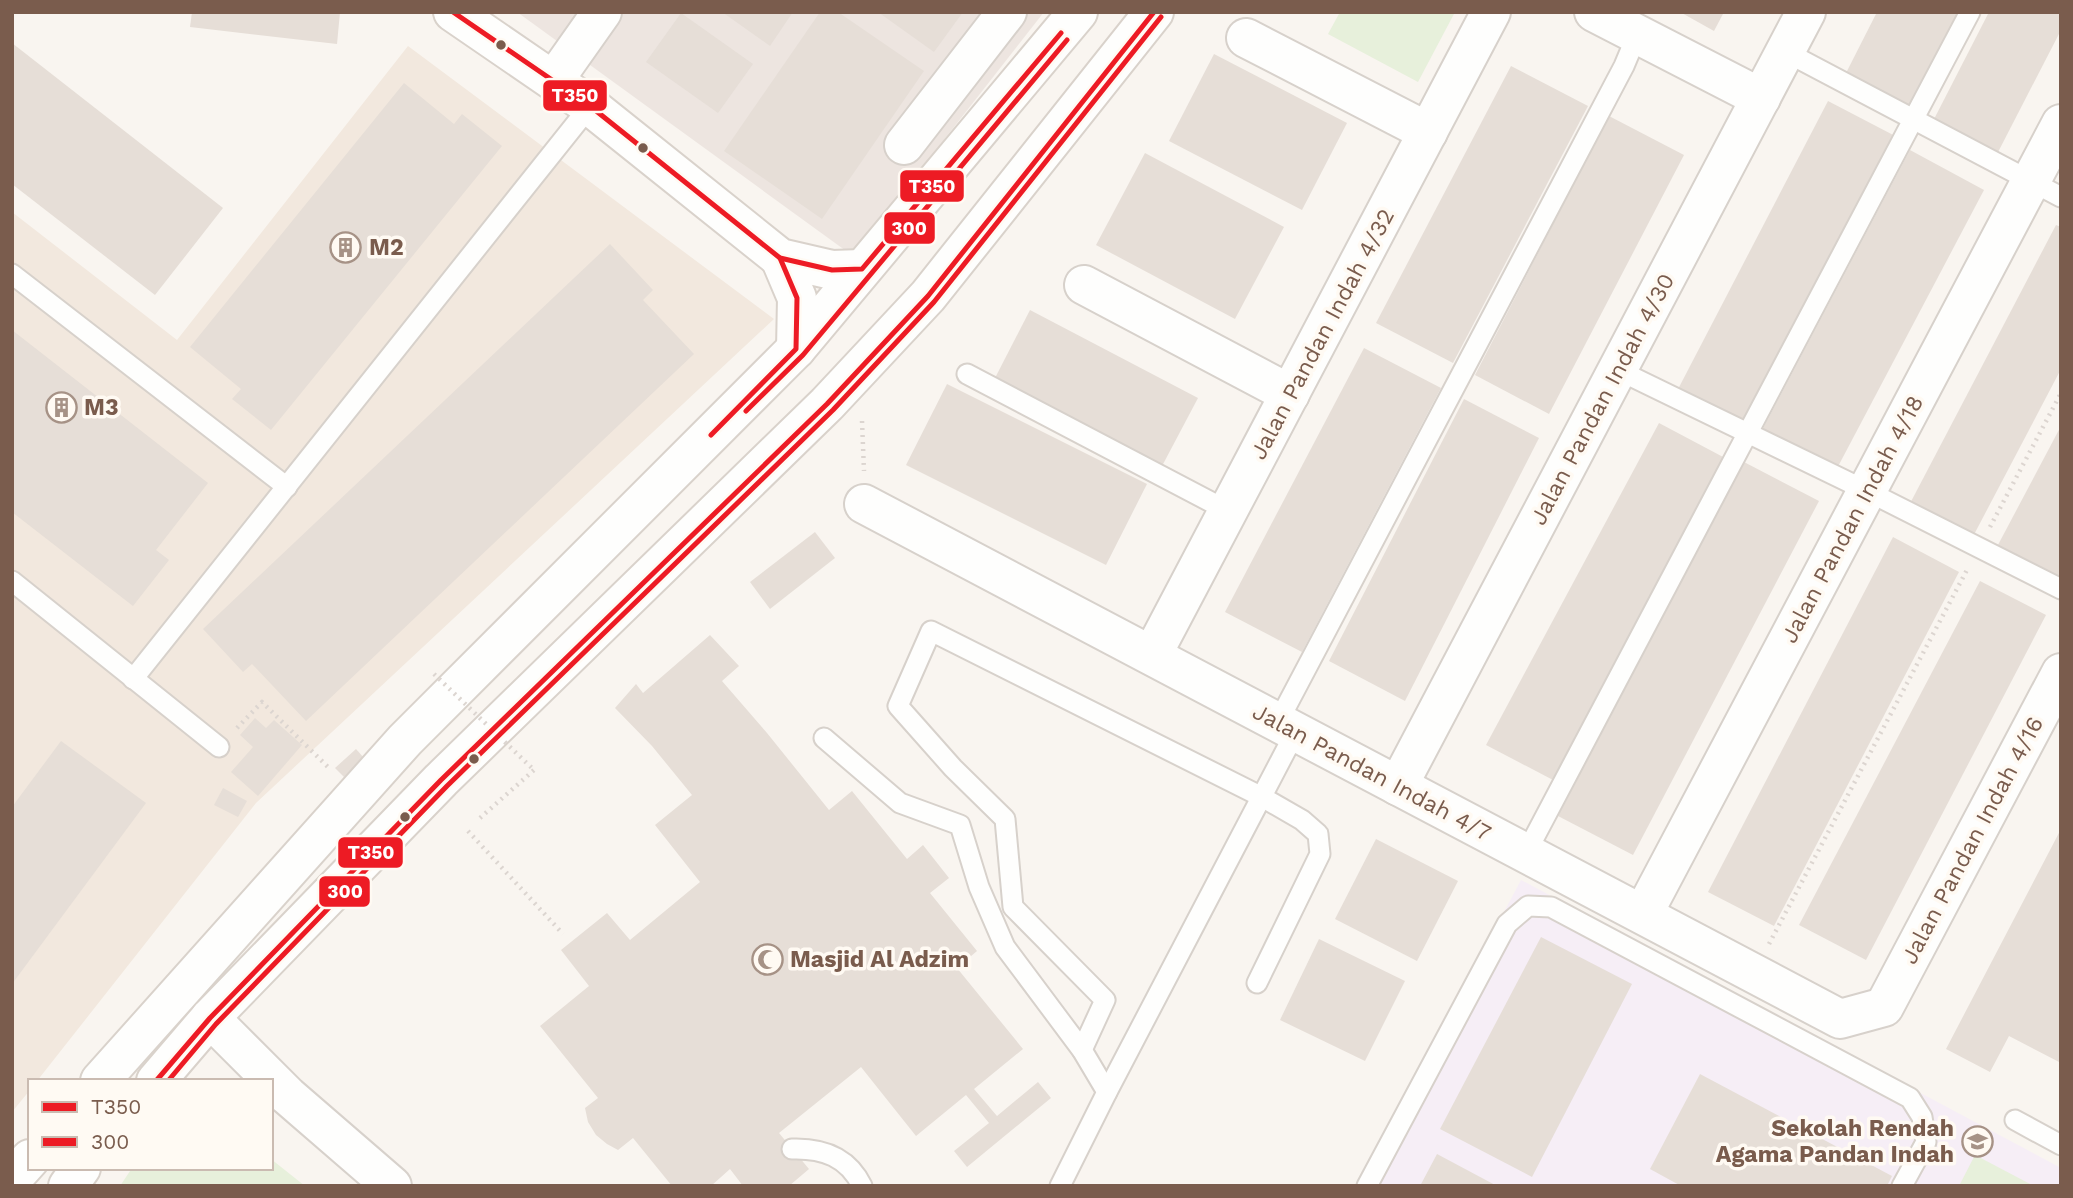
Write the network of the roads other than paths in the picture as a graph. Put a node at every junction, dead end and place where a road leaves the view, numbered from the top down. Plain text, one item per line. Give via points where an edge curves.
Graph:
1 (453, 12) edge
2 (602, 12) edge
3 (1007, 12) edge
4 (1078, 12) edge
5 (1154, 12) edge
6 (1491, 12) edge
7 (1594, 12) edge
8 (1807, 12) edge
9 (1970, 12) edge
10 (1637, 35) junction
11 (1247, 38) dead end
12 (1786, 52) junction
13 (554, 80) junction
14 (1761, 98) junction
15 (590, 106) junction
16 (1913, 120) junction
17 (2061, 124) edge
18 (1428, 132) junction
19 (904, 145) dead end
20 (2045, 189) edge
21 (780, 258) junction
22 (862, 270) junction
23 (12, 274) edge
24 (1084, 285) dead end
25 (796, 349) junction
26 (1618, 370) junction
27 (967, 373) dead end
28 (1290, 394) junction
29 (1748, 434) junction
30 (287, 487) junction
31 (1867, 491) junction
32 (864, 504) road end
33 (1228, 511) junction
34 (12, 581) edge
35 (2061, 589) edge
36 (1152, 655) junction
37 (2061, 673) edge
38 (133, 679) junction
39 (1287, 726) junction
40 (824, 738) dead end
41 (219, 747) road end
42 (1398, 786) junction
43 (1262, 797) junction
44 (1527, 853) junction
45 (1643, 915) junction
46 (1257, 983) dead end
47 (1884, 1007) joint
48 (210, 1018) junction
49 (1082, 1050) junction
50 (102, 1079) edge
51 (158, 1079) edge
52 (271, 1079) edge
53 (273, 1081) edge
54 (1107, 1092) junction
55 (2015, 1120) dead end
56 (2061, 1145) edge
57 (792, 1149) dead end
58 (28, 1161) edge
59 (80, 1170) edge
60 (12, 1179) edge
61 (68, 1186) edge
62 (392, 1186) edge
63 (862, 1186) edge
64 (1060, 1186) edge
65 (1367, 1186) edge
66 (1902, 1186) edge

1 - 13 street
2 - 13 street
3 - 19 street
4 - 22 street
5 - 48 street via 928,296 827,404 441,780
6 - 18 street, Jalan Pandan Indah 4/32
7 - 10 street
8 - 12 street, Jalan Pandan Indah 4/30
9 - 16 lane
10 - 14 street
10 - 39 lane
11 - 18 street
12 - 14 street, Jalan Pandan Indah 4/30
12 - 16 lane
13 - 15 street
14 - 26 street, Jalan Pandan Indah 4/30
15 - 21 street
15 - 30 lane
16 - 20 lane
16 - 29 lane
17 - 20 street, Jalan Pandan Indah 4/18
18 - 28 street, Jalan Pandan Indah 4/32
20 - 31 street, Jalan Pandan Indah 4/18
21 - 22 street via 832,270
21 - 25 street via 797,298
22 - 25 street
23 - 30 lane
24 - 28 street
25 - 50 street via 405,740
26 - 29 lane
26 - 42 street, Jalan Pandan Indah 4/30
27 - 33 lane
28 - 33 street, Jalan Pandan Indah 4/32
29 - 31 lane
29 - 44 lane
30 - 38 lane
31 - 35 lane
31 - 45 street, Jalan Pandan Indah 4/18
32 - 36 street, Jalan Pandan Indah 4/7
33 - 36 street, Jalan Pandan Indah 4/32
34 - 38 lane
36 - 39 street, Jalan Pandan Indah 4/7
37 - 47 street, Jalan Pandan Indah 4/16
38 - 41 lane
39 - 42 street, Jalan Pandan Indah 4/7
39 - 43 lane
40 - 49 lane via 900,803 960,825 979,887 1005,947
42 - 44 street, Jalan Pandan Indah 4/7
43 - 46 lane via 1318,834 1320,853
43 - 49 lane via 931,631 898,706 1005,819 1013,907 1105,1000
43 - 54 lane
44 - 45 street, Jalan Pandan Indah 4/7
45 - 47 street, Jalan Pandan Indah 4/7 via 1840,1019
48 - 51 street
48 - 52 street
49 - 54 lane
53 - 62 street
54 - 64 lane
55 - 56 lane
57 - 63 lane via 829,1153 845,1162
58 - 60 street
59 - 61 street
65 - 66 lane via 1507,924 1528,906 1551,907 1910,1098 1922,1117 1926,1142

